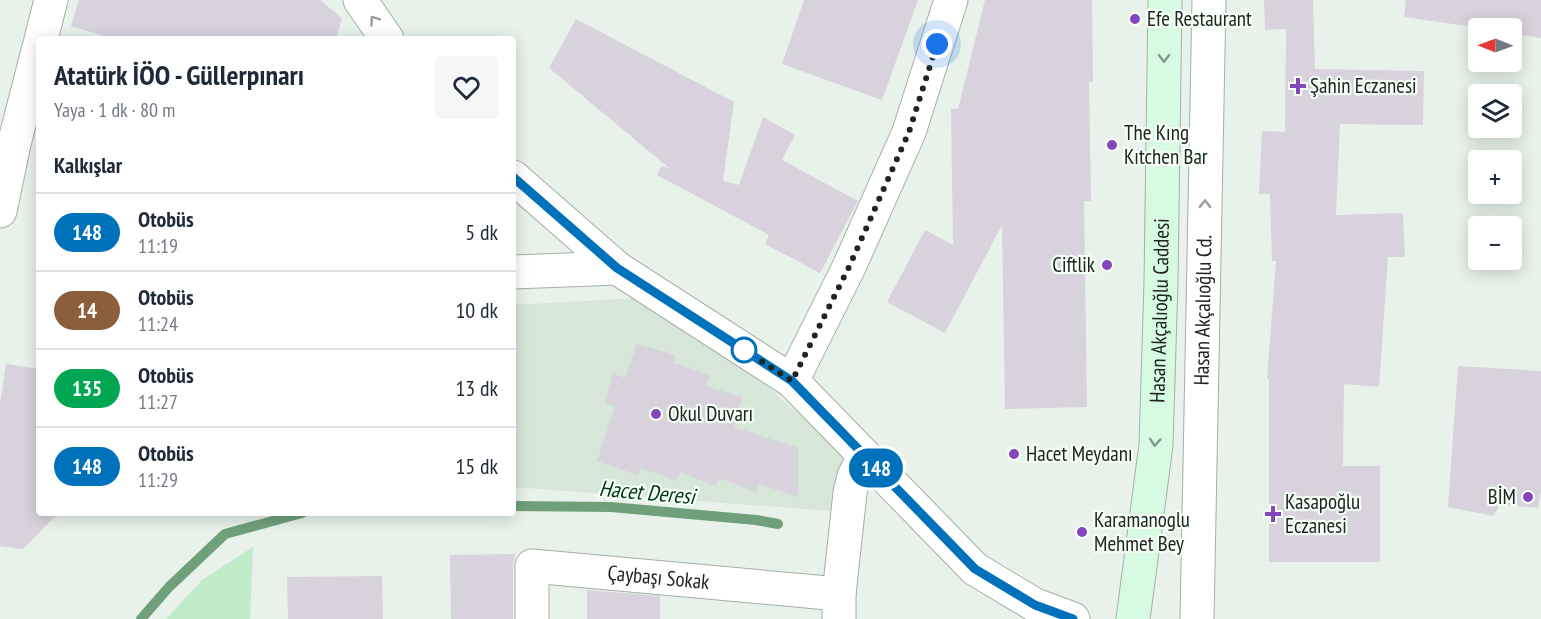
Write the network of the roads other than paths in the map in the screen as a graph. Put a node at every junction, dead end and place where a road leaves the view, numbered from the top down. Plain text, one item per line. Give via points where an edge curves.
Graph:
1 (51, 0) edge
2 (360, 0) edge
3 (951, 0) edge
4 (1165, 0) edge
5 (1209, 0) edge
6 (42, 36) edge
7 (385, 36) edge
8 (36, 61) edge
9 (18, 144) edge
10 (516, 180) edge
11 (0, 211) edge
12 (617, 268) junction
13 (516, 272) edge
14 (792, 381) junction
15 (864, 457) junction
16 (839, 606) edge
17 (532, 619) edge
18 (1073, 619) edge
19 (1133, 619) edge
20 (1197, 619) edge

1 - 6 street
7 -> 2 street
3 - 14 street via 909,132 849,267
4 -> 19 main road, Hasan Akçalıoğlu Caddesi via 1156,445
20 -> 5 street, Hasan Akçalıoğlu Cd.
8 - 9 street
9 - 11 street
10 - 12 street
12 - 13 street
12 - 14 street
14 - 15 street
15 - 16 street via 850,493
15 - 18 street via 975,569 1035,605
16 - 17 street, Çaybaşı Sokak via 532,566

